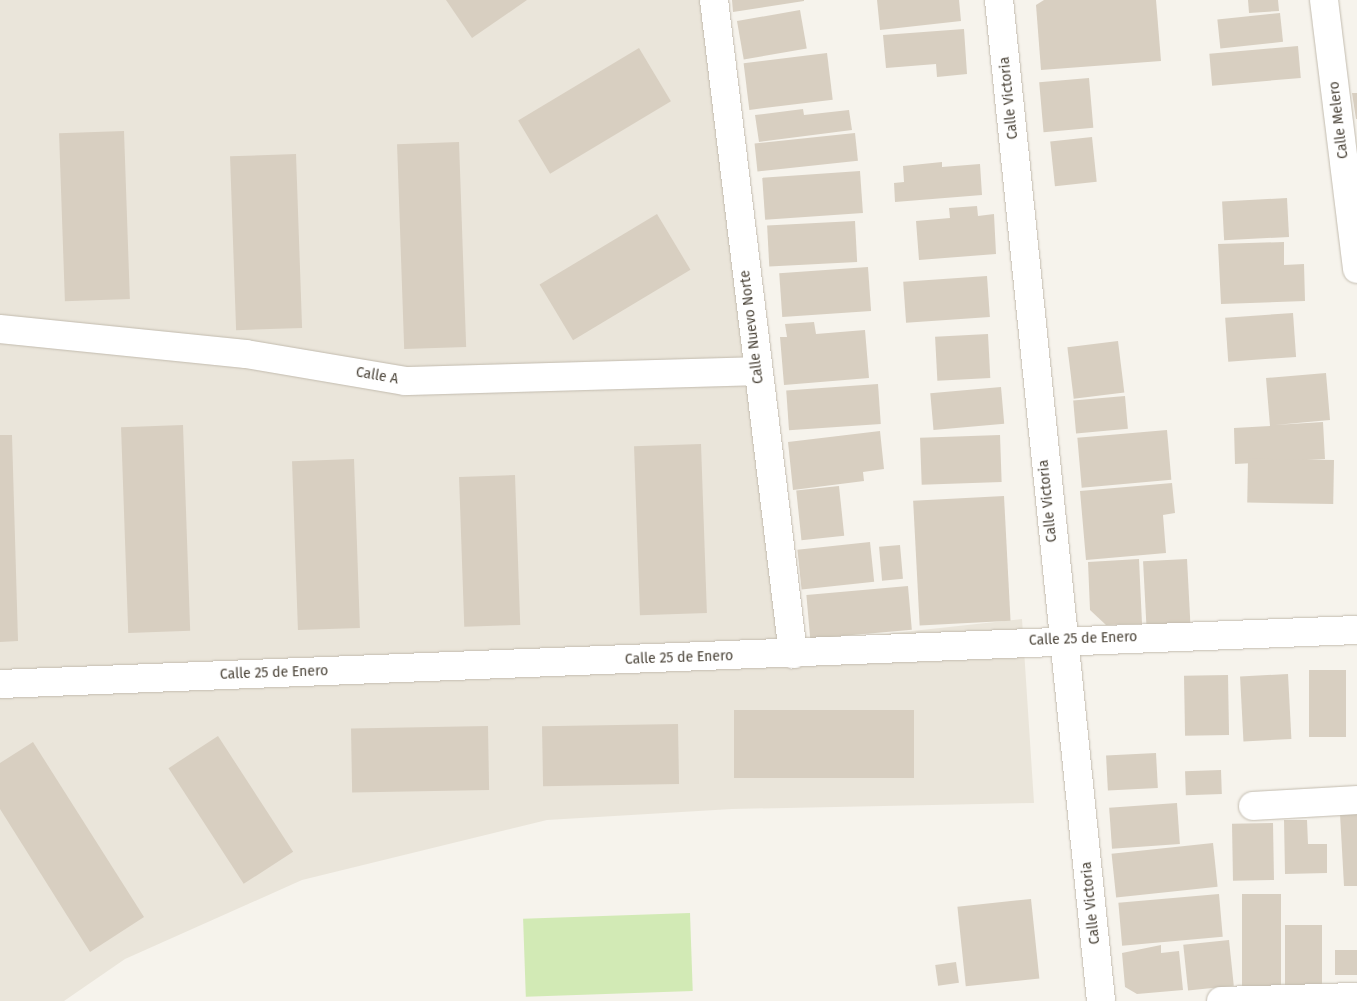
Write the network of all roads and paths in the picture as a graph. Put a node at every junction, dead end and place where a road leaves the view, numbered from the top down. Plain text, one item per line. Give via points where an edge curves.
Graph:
1 (714, 0) edge
2 (999, 0) edge
3 (1324, 0) edge
4 (1357, 269) edge
5 (0, 329) edge
6 (757, 371) junction
7 (1357, 630) edge
8 (1062, 639) junction
9 (793, 654) junction
10 (0, 684) edge
11 (1357, 800) edge
12 (1253, 806) dead end
13 (1357, 997) edge
14 (1101, 1001) edge
15 (1221, 1001) edge

1 - 6 street, Calle Nuevo Norte
2 - 8 street, Calle Victoria
3 - 4 street, Calle Melero
5 - 6 street, Calle A via 246,354 405,381
6 - 9 street, Calle Nuevo Norte
7 - 8 street, Calle 25 de Enero
8 - 9 street, Calle 25 de Enero
8 - 14 street, Calle Victoria
9 - 10 street, Calle 25 de Enero
11 - 12 street
13 - 15 street

